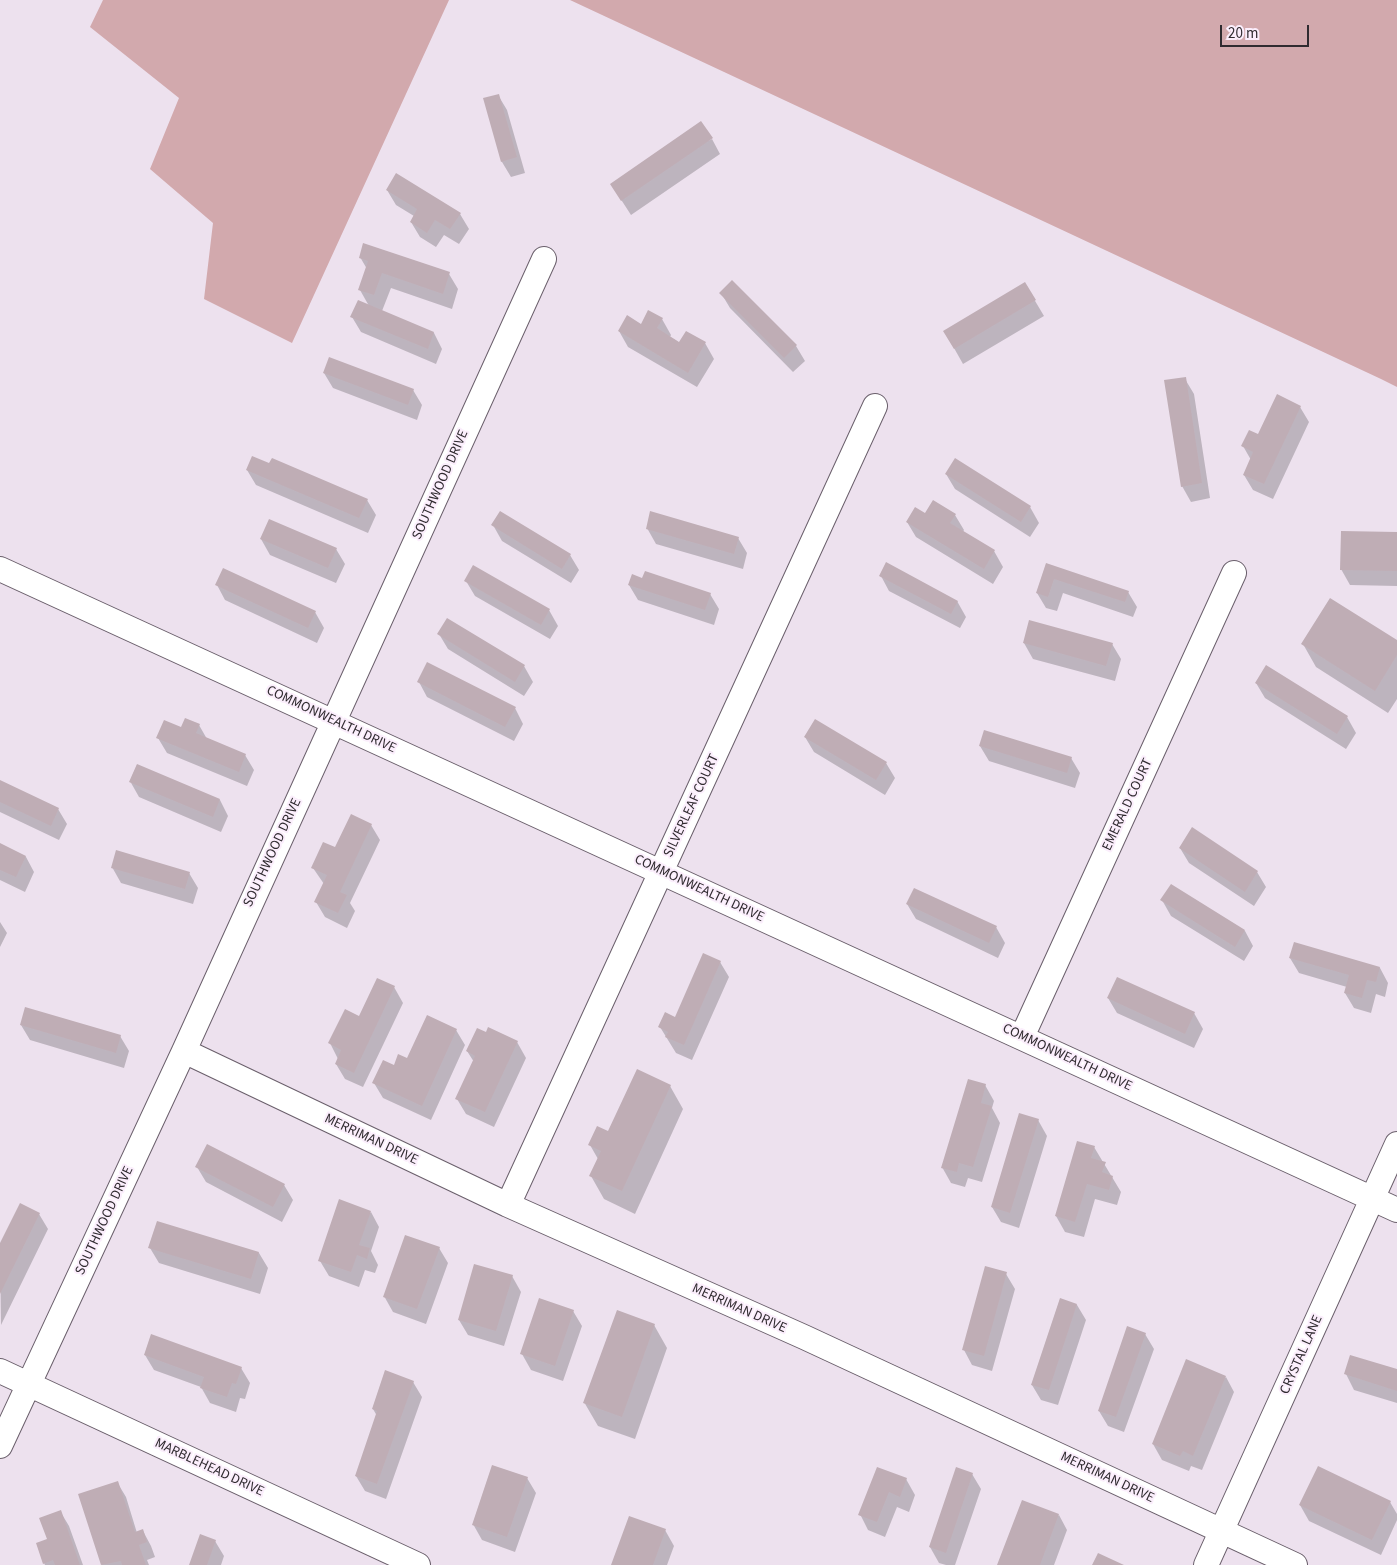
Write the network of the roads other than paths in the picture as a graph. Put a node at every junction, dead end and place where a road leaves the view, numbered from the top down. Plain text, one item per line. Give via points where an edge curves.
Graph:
1 (544, 259) dead end
2 (875, 406) dead end
3 (0, 569) edge
4 (1234, 572) dead end
5 (334, 722) junction
6 (661, 872) junction
7 (1022, 1037) junction
8 (184, 1051) junction
9 (1397, 1144) edge
10 (1373, 1198) junction
11 (508, 1205) junction
12 (1397, 1210) edge
13 (0, 1370) edge
14 (29, 1384) junction
15 (0, 1446) edge
16 (1222, 1531) junction
17 (418, 1565) edge
18 (1206, 1565) edge
19 (1295, 1565) edge

1 - 5 street, SOUTHWOOD DRIVE
2 - 6 street, SILVERLEAF COURT
3 - 5 street, COMMONWEALTH DRIVE
4 - 7 street, EMERALD COURT
5 - 6 street, COMMONWEALTH DRIVE
5 - 8 street, SOUTHWOOD DRIVE
6 - 7 street, COMMONWEALTH DRIVE
6 - 11 street, SILVERLEAF COURT
7 - 10 street, COMMONWEALTH DRIVE
8 - 11 street, MERRIMAN DRIVE
8 - 14 street, SOUTHWOOD DRIVE
9 - 10 street, CRYSTAL LANE
10 - 12 street, COMMONWEALTH DRIVE
10 - 16 street, CRYSTAL LANE
11 - 16 street, MERRIMAN DRIVE via 804,1337
13 - 14 street, MARBLEHEAD DRIVE
14 - 15 street, SOUTHWOOD DRIVE
14 - 17 street, MARBLEHEAD DRIVE
16 - 18 street, CRYSTAL LANE
16 - 19 street, MERRIMAN DRIVE

